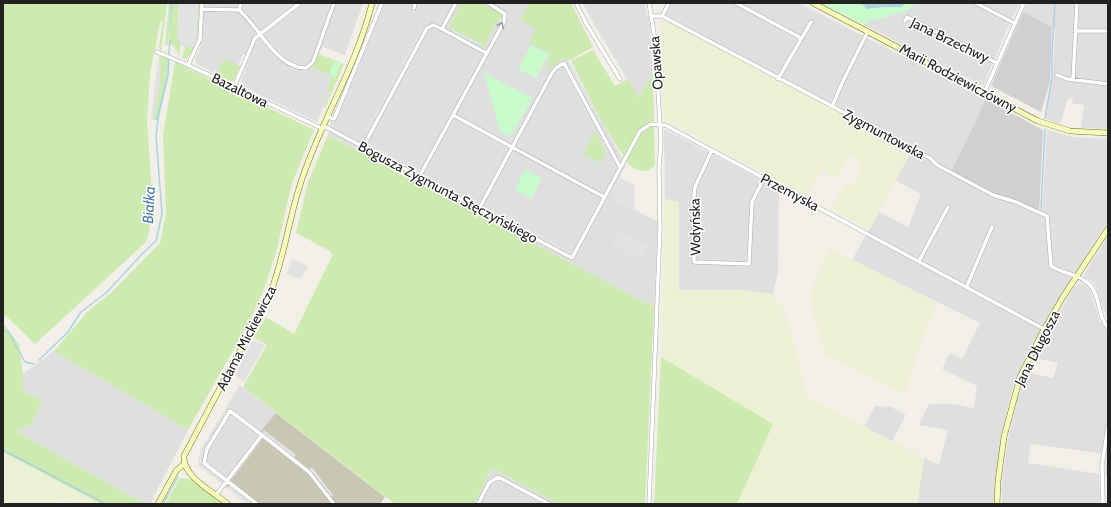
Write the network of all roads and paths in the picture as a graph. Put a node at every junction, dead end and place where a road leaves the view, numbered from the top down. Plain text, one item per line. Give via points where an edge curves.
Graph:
1 (202, 3) edge
2 (241, 3) edge
3 (300, 3) edge
4 (334, 3) edge
5 (372, 3) edge
6 (382, 3) edge
7 (415, 3) edge
8 (456, 3) edge
9 (488, 3) edge
10 (576, 3) edge
11 (649, 3) edge
12 (669, 3) edge
13 (736, 3) edge
14 (813, 3) edge
15 (976, 3) edge
16 (1024, 3) edge
17 (1077, 3) edge
18 (414, 8) dead end
19 (202, 9) junction
20 (371, 9) junction
21 (239, 10) junction
22 (380, 12) junction
23 (652, 16) junction
24 (662, 16) junction
25 (905, 21) dead end
26 (811, 22) dead end
27 (1014, 23) junction
28 (442, 29) junction
29 (868, 31) junction
30 (1075, 31) junction
31 (1108, 31) edge
32 (260, 33) junction
33 (801, 38) junction
34 (157, 52) dead end
35 (486, 54) junction
36 (997, 63) junction
37 (188, 65) junction
38 (1057, 75) dead end
39 (778, 78) junction
40 (620, 79) dead end
41 (1074, 80) junction
42 (1108, 84) edge
43 (234, 87) junction
44 (984, 91) junction
45 (832, 107) junction
46 (453, 115) junction
47 (328, 117) junction
48 (660, 124) junction
49 (324, 128) junction
50 (1108, 133) edge
51 (363, 147) junction
52 (511, 147) junction
53 (712, 150) junction
54 (620, 167) junction
55 (419, 177) junction
56 (764, 178) junction
57 (604, 197) junction
58 (948, 207) dead end
59 (479, 209) junction
60 (992, 227) dead end
61 (1108, 229) edge
62 (919, 261) junction
63 (1077, 277) junction
64 (967, 286) junction
65 (1108, 328) edge
66 (1044, 329) junction
67 (1108, 426) edge
68 (262, 435) junction
69 (184, 464) junction
70 (227, 481) junction
71 (216, 495) junction
72 (158, 504) edge
73 (228, 504) edge
74 (257, 504) edge
75 (334, 504) edge
76 (478, 504) edge
77 (549, 504) edge
78 (648, 504) edge
79 (997, 504) edge
80 (1103, 504) edge

1 - 19 street
2 - 21 street
3 - 32 street
4 - 32 street via 313,62 308,67 300,67 281,59
5 - 20 street, Adama Mickiewicza
6 - 22 street, Adama Mickiewicza
7 - 18 street
8 - 28 street
35 -> 9 street via 504,22 505,14
10 - 40 street
11 - 23 street, Opawska
12 - 24 street
13 - 33 street
14 - 29 street, Marii Rodziewiczówny
15 - 27 street
16 - 27 street, Jana Brzechwy
17 - 30 street
19 - 21 street
19 - 37 street via 200,39
20 - 22 street
20 - 47 street, Adama Mickiewicza via 362,40
21 - 32 street via 250,19
22 - 47 street, Adama Mickiewicza via 335,117
23 - 24 street, Zygmuntowska
23 - 48 street, Opawska
24 - 39 street, Zygmuntowska
25 - 36 street, Jana Brzechwy via 907,17
26 - 33 street
27 - 36 street, Jana Brzechwy
28 - 35 street
28 - 51 street via 433,25 427,28
29 - 44 street, Marii Rodziewiczówny
29 - 45 street
30 - 31 street
30 - 41 street
32 - 43 street via 253,41
33 - 39 street
34 - 37 street, Bazaltowa
35 - 46 street
36 - 44 street, Jana Brzechwy
37 - 43 street, Bazaltowa
38 - 41 street
39 - 45 street, Zygmuntowska
41 - 42 street
43 - 49 street, Bazaltowa
44 - 50 street, Marii Rodziewiczówny via 1052,126 1070,131
45 - 63 street, Zygmuntowska via 930,158 937,165 986,192 1047,216 1051,266
46 - 52 street
46 - 55 street
47 - 49 street, Adama Mickiewicza
48 - 53 street, Przemyska
48 - 54 street via 647,125 640,131
48 - 78 street, Opawska via 660,228
49 - 51 street, Bogusza Zygmunta Stęczyńskiego
49 - 69 street, Adama Mickiewicza via 300,184 280,265 270,294 189,446 184,456
51 - 55 street, Bogusza Zygmunta Stęczyńskiego
52 - 54 street via 552,73 564,63
52 - 57 street
52 - 59 street
53 - 56 street, Przemyska
53 - 56 street, Wołyńska via 695,187 694,262 749,264 752,202
54 - 57 street
55 - 59 street, Bogusza Zygmunta Stęczyńskiego
56 - 62 street, Przemyska
57 - 59 street, Bogusza Zygmunta Stęczyńskiego via 572,258
58 - 62 street
60 - 64 street
61 - 63 street, Jana Długosza
62 - 64 street, Przemyska
63 - 65 street via 1092,287 1102,319
63 - 66 street, Jana Długosza
64 - 66 street, Przemyska
66 - 79 street, Jana Długosza via 1023,370 1010,408 998,481
67 - 80 street via 1102,465
68 - 70 street
68 - 70 street via 230,411 207,449 203,461
68 - 75 street via 309,472
69 - 71 street via 189,473
69 - 72 street via 176,471
70 - 71 street
70 - 74 street
71 - 73 street
76 - 77 street via 487,486 493,479 500,478

